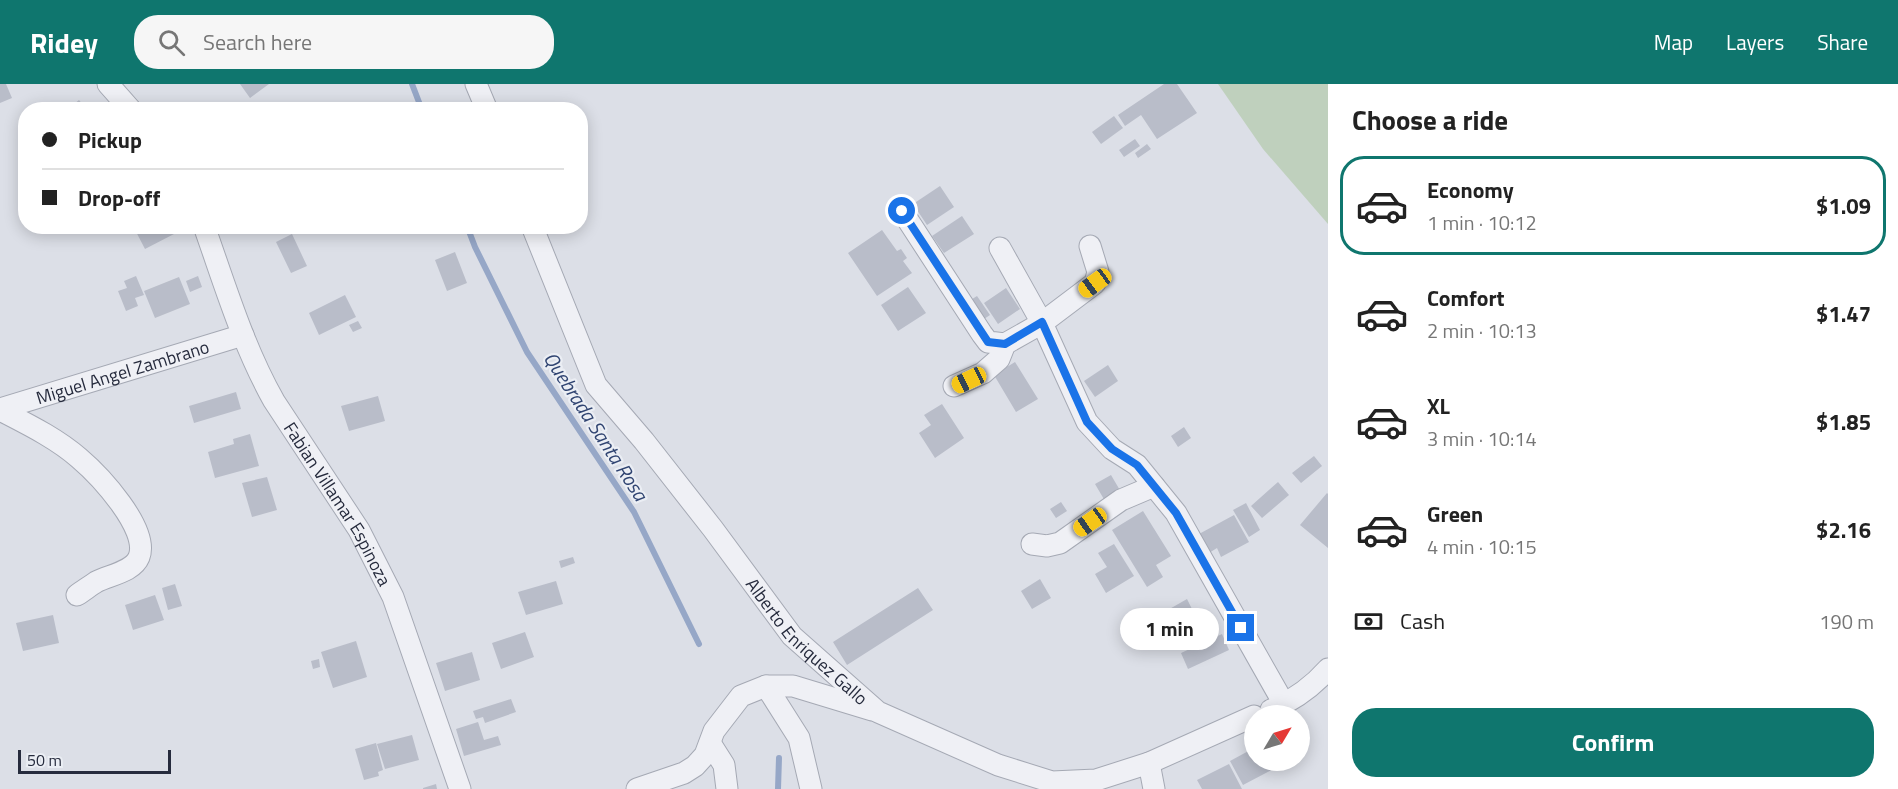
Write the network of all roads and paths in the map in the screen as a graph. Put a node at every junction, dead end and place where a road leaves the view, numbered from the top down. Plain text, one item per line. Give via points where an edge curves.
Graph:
1 (108, 84) edge
2 (476, 84) edge
3 (124, 102) edge
4 (484, 102) edge
5 (902, 211) dead end
6 (207, 234) edge
7 (535, 234) edge
8 (1090, 246) dead end
9 (1000, 248) dead end
10 (1042, 322) junction
11 (243, 335) junction
12 (1005, 344) junction
13 (954, 386) dead end
14 (0, 409) edge
15 (1154, 486) junction
16 (1032, 544) dead end
17 (77, 595) dead end
18 (1328, 669) edge
19 (766, 686) junction
20 (1284, 704) joint
21 (878, 712) junction
22 (1244, 721) edge
23 (710, 743) junction
24 (1149, 763) junction
25 (460, 789) edge
26 (637, 789) edge
27 (727, 789) edge
28 (811, 789) edge
29 (1154, 789) edge

1 - 3 street
2 - 4 street
5 - 12 street via 988,342
6 - 11 street, Fabian Villamar Espinoza
7 - 21 street, Alberto Enriquez Gallo via 596,386 672,476 792,636
8 - 10 street via 1098,272 1095,283
9 - 10 street
10 - 12 street
10 - 15 street via 1087,422 1112,449 1137,465
11 - 14 street, Miguel Angel Zambrano
11 - 25 street, Fabian Villamar Espinoza via 270,393 359,530 393,597
12 - 13 street via 999,359 983,373
14 - 17 street via 79,458 120,501 137,530 139,558 127,569
15 - 16 street via 1121,500 1060,543
15 - 20 street via 1176,513
18 - 20 street, Alberto Enriquez Gallo
19 - 21 street via 793,686
19 - 23 street via 741,696 714,731
19 - 28 street via 799,738
21 - 24 street, Alberto Enriquez Gallo via 998,765 1052,782 1096,780
22 - 24 street, Alberto Enriquez Gallo
23 - 26 street via 705,755 684,773
23 - 27 street via 724,765
24 - 29 street

